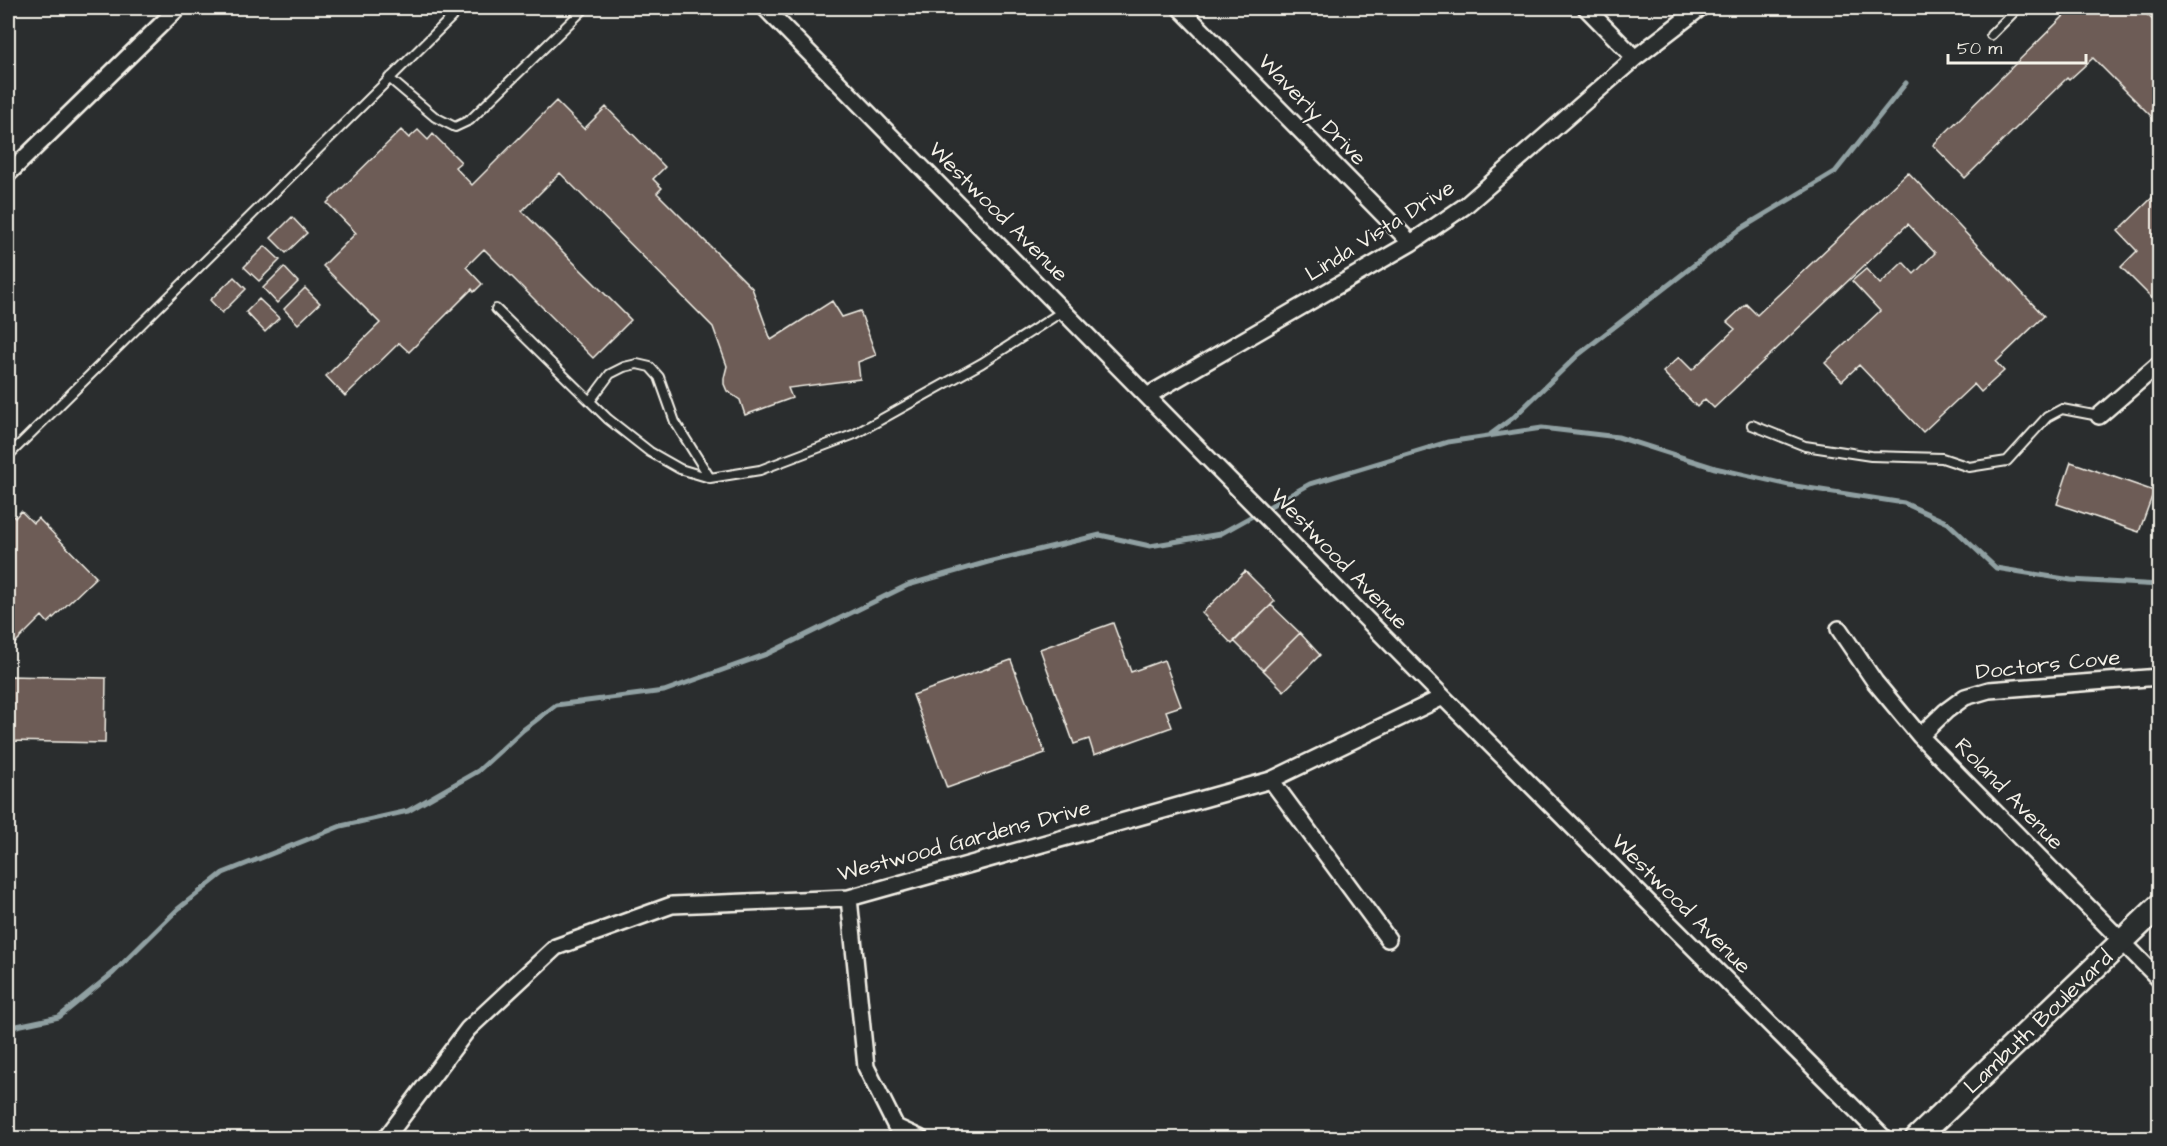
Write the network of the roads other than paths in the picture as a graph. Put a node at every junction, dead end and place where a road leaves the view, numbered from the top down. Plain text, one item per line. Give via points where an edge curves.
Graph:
1 (178, 8) edge
2 (461, 8) edge
3 (585, 8) edge
4 (765, 8) edge
5 (1180, 8) edge
6 (1586, 8) edge
7 (1700, 8) edge
8 (2018, 8) edge
9 (1991, 35) dead end
10 (1635, 58) junction
11 (389, 78) junction
12 (8, 174) edge
13 (1411, 243) junction
14 (496, 309) dead end
15 (1064, 310) junction
16 (2160, 363) edge
17 (1148, 396) junction
18 (590, 401) junction
19 (2098, 416) joint
20 (1752, 425) dead end
21 (8, 456) edge
22 (710, 478) junction
23 (1839, 629) dead end
24 (2160, 677) edge
25 (1443, 697) junction
26 (1920, 736) junction
27 (1271, 780) junction
28 (849, 898) junction
29 (2160, 905) edge
30 (1388, 939) dead end
31 (2121, 941) junction
32 (2160, 980) edge
33 (386, 1138) edge
34 (920, 1138) edge
35 (1884, 1138) edge
36 (1917, 1138) edge

1 - 12 street
2 - 11 lane
3 - 11 lane via 470,120 455,127 435,117
4 - 15 street, Westwood Avenue
5 - 13 street, Waverly Drive
6 - 10 street
7 - 10 street, Linda Vista Drive
8 - 9 lane
10 - 13 street, Linda Vista Drive via 1465,206
11 - 21 lane
13 - 17 street, Linda Vista Drive
14 - 18 lane
15 - 17 street, Westwood Avenue
15 - 22 lane via 982,363 855,434 760,470
16 - 19 street
17 - 25 street, Westwood Avenue
18 - 22 lane via 650,452 680,469
18 - 22 lane via 610,374 637,363 650,367 659,376 675,422
19 - 20 lane via 2062,409 2047,417 2007,461 1969,467 1942,458 1871,456 1805,446
23 - 26 street, Roland Avenue via 1875,682
24 - 26 street, Doctors Cove via 1989,690 1965,697
25 - 27 street, Westwood Gardens Drive
25 - 35 street, Westwood Avenue
26 - 31 street, Roland Avenue
27 - 28 street, Westwood Gardens Drive
27 - 30 street
28 - 33 street, Westwood Gardens Drive via 672,905 556,946 468,1029
28 - 34 street via 866,1067 896,1127
29 - 31 street, Lambuth Boulevard
31 - 32 street, Roland Avenue
31 - 36 street, Lambuth Boulevard

